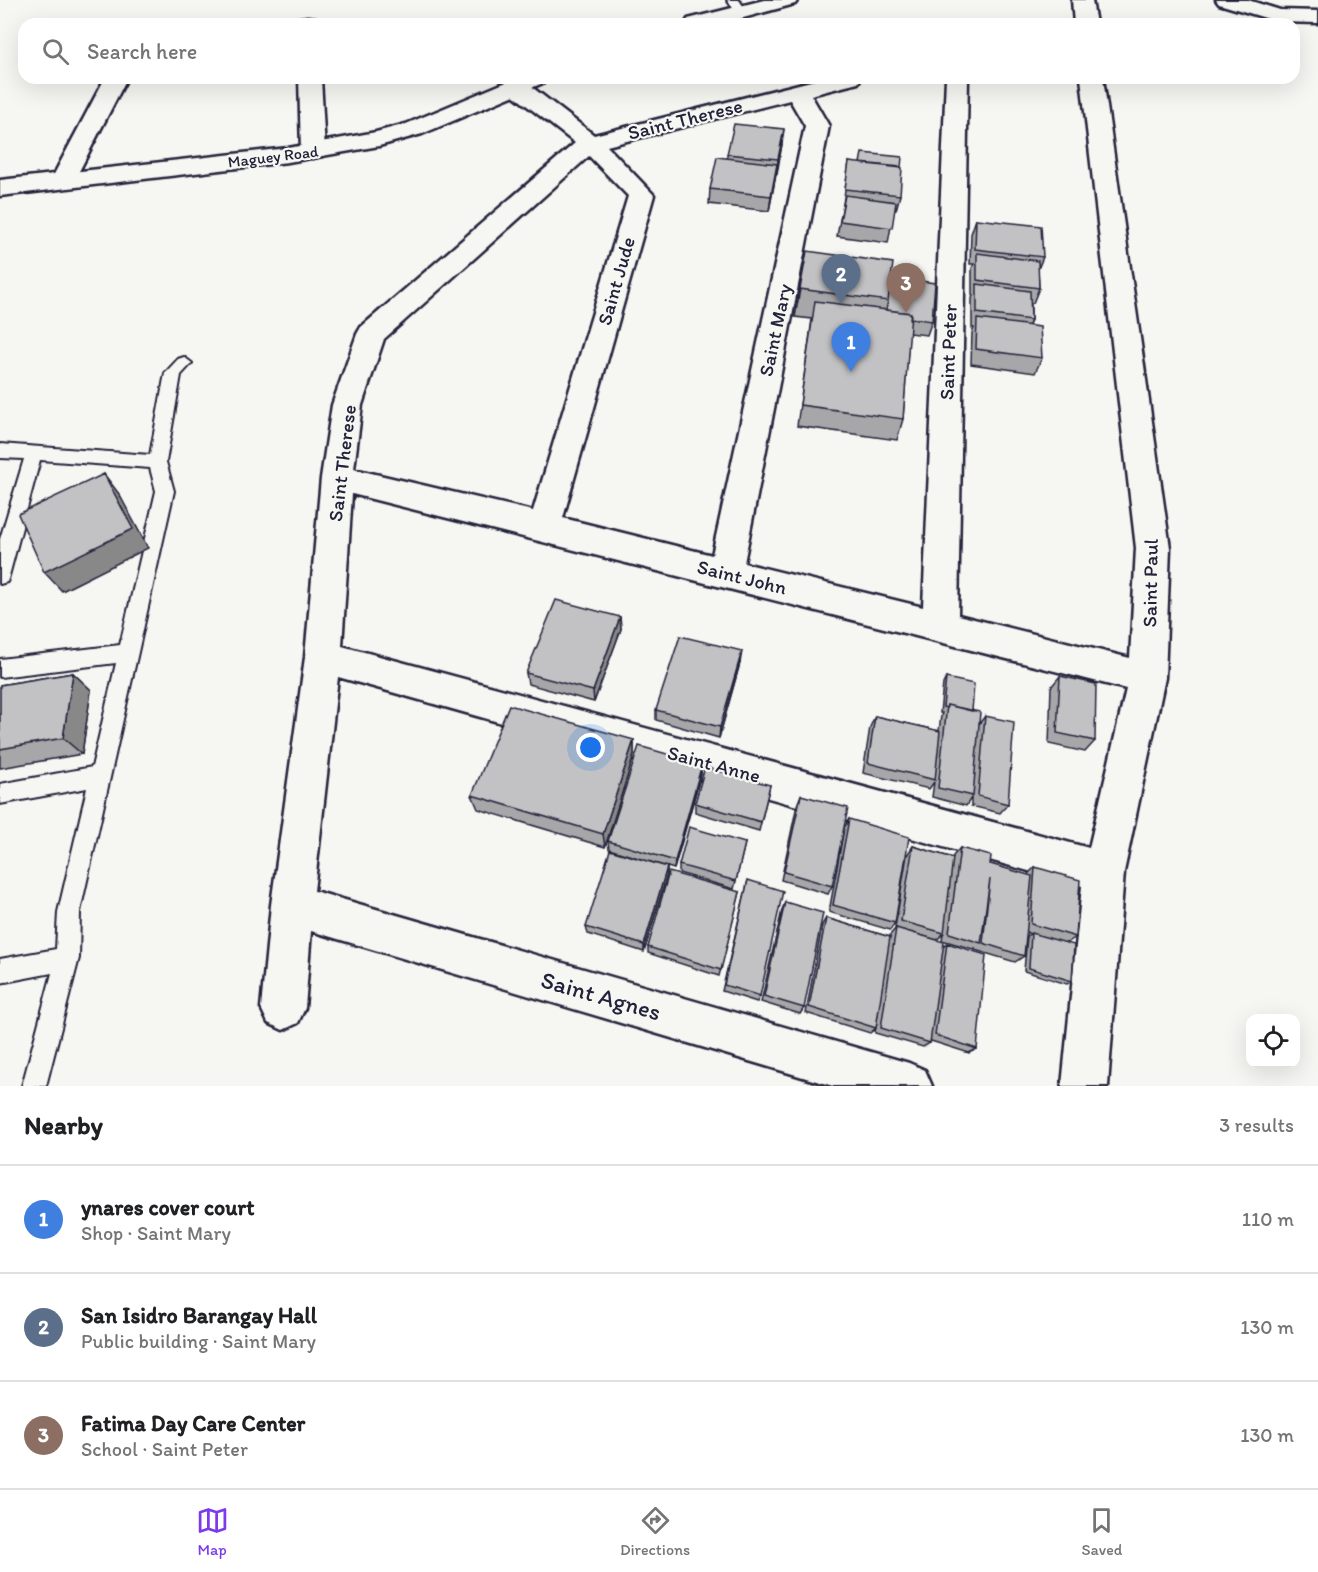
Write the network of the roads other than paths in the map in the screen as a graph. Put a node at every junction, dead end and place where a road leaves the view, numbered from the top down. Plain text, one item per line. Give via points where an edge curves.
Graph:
1 (788, 0) edge
2 (1082, 0) edge
3 (1226, 0) edge
4 (738, 6) edge
5 (1318, 17) edge
6 (710, 18) edge
7 (1084, 18) edge
8 (113, 84) edge
9 (310, 84) edge
10 (521, 84) edge
11 (528, 84) edge
12 (826, 84) edge
13 (957, 84) edge
14 (1093, 84) edge
15 (797, 91) junction
16 (590, 143) junction
17 (313, 151) junction
18 (63, 180) junction
19 (0, 188) edge
20 (184, 363) dead end
21 (0, 451) edge
22 (34, 453) junction
23 (156, 462) junction
24 (337, 478) junction
25 (544, 527) junction
26 (4, 547) edge
27 (725, 573) junction
28 (0, 576) edge
29 (940, 626) junction
30 (128, 653) junction
31 (323, 657) junction
32 (0, 668) edge
33 (1147, 678) junction
34 (99, 776) junction
35 (0, 794) edge
36 (1104, 872) junction
37 (292, 905) junction
38 (67, 958) junction
39 (0, 971) edge
40 (283, 1008) dead end
41 (34, 1086) edge
42 (909, 1086) edge
43 (1085, 1086) edge

1 - 4 street
2 - 7 street
3 - 5 street via 1279,16
4 - 6 street
8 - 18 street
9 - 17 street
10 - 17 street, Maguey Road via 414,129
11 - 16 street, Saint Jude
12 - 15 street, Saint Therese
13 - 29 street, Saint Peter
14 - 33 street, Saint Paul via 1153,548
15 - 16 street, Saint Therese
15 - 27 street, Saint Mary via 817,126
16 - 24 street, Saint Therese via 371,334 347,405
16 - 25 street, Saint Jude via 641,195
17 - 18 street, Maguey Road
18 - 19 street, Maguey Road
20 - 23 lane via 173,373
21 - 22 lane
22 - 23 lane
22 - 26 lane
23 - 30 lane via 165,491
24 - 25 street, Saint John
24 - 31 street, Saint Therese
25 - 27 street, Saint John
26 - 28 lane
27 - 29 street, Saint John
29 - 33 street, Saint John
30 - 32 lane
30 - 34 lane
31 - 36 street, Saint Anne
31 - 37 street, Saint Therese
33 - 36 street, Saint Paul
34 - 35 lane
34 - 38 lane via 69,912
36 - 43 street, Saint Paul
37 - 40 street, Saint Therese
37 - 42 street, Saint Agnes
38 - 39 lane
38 - 41 lane

